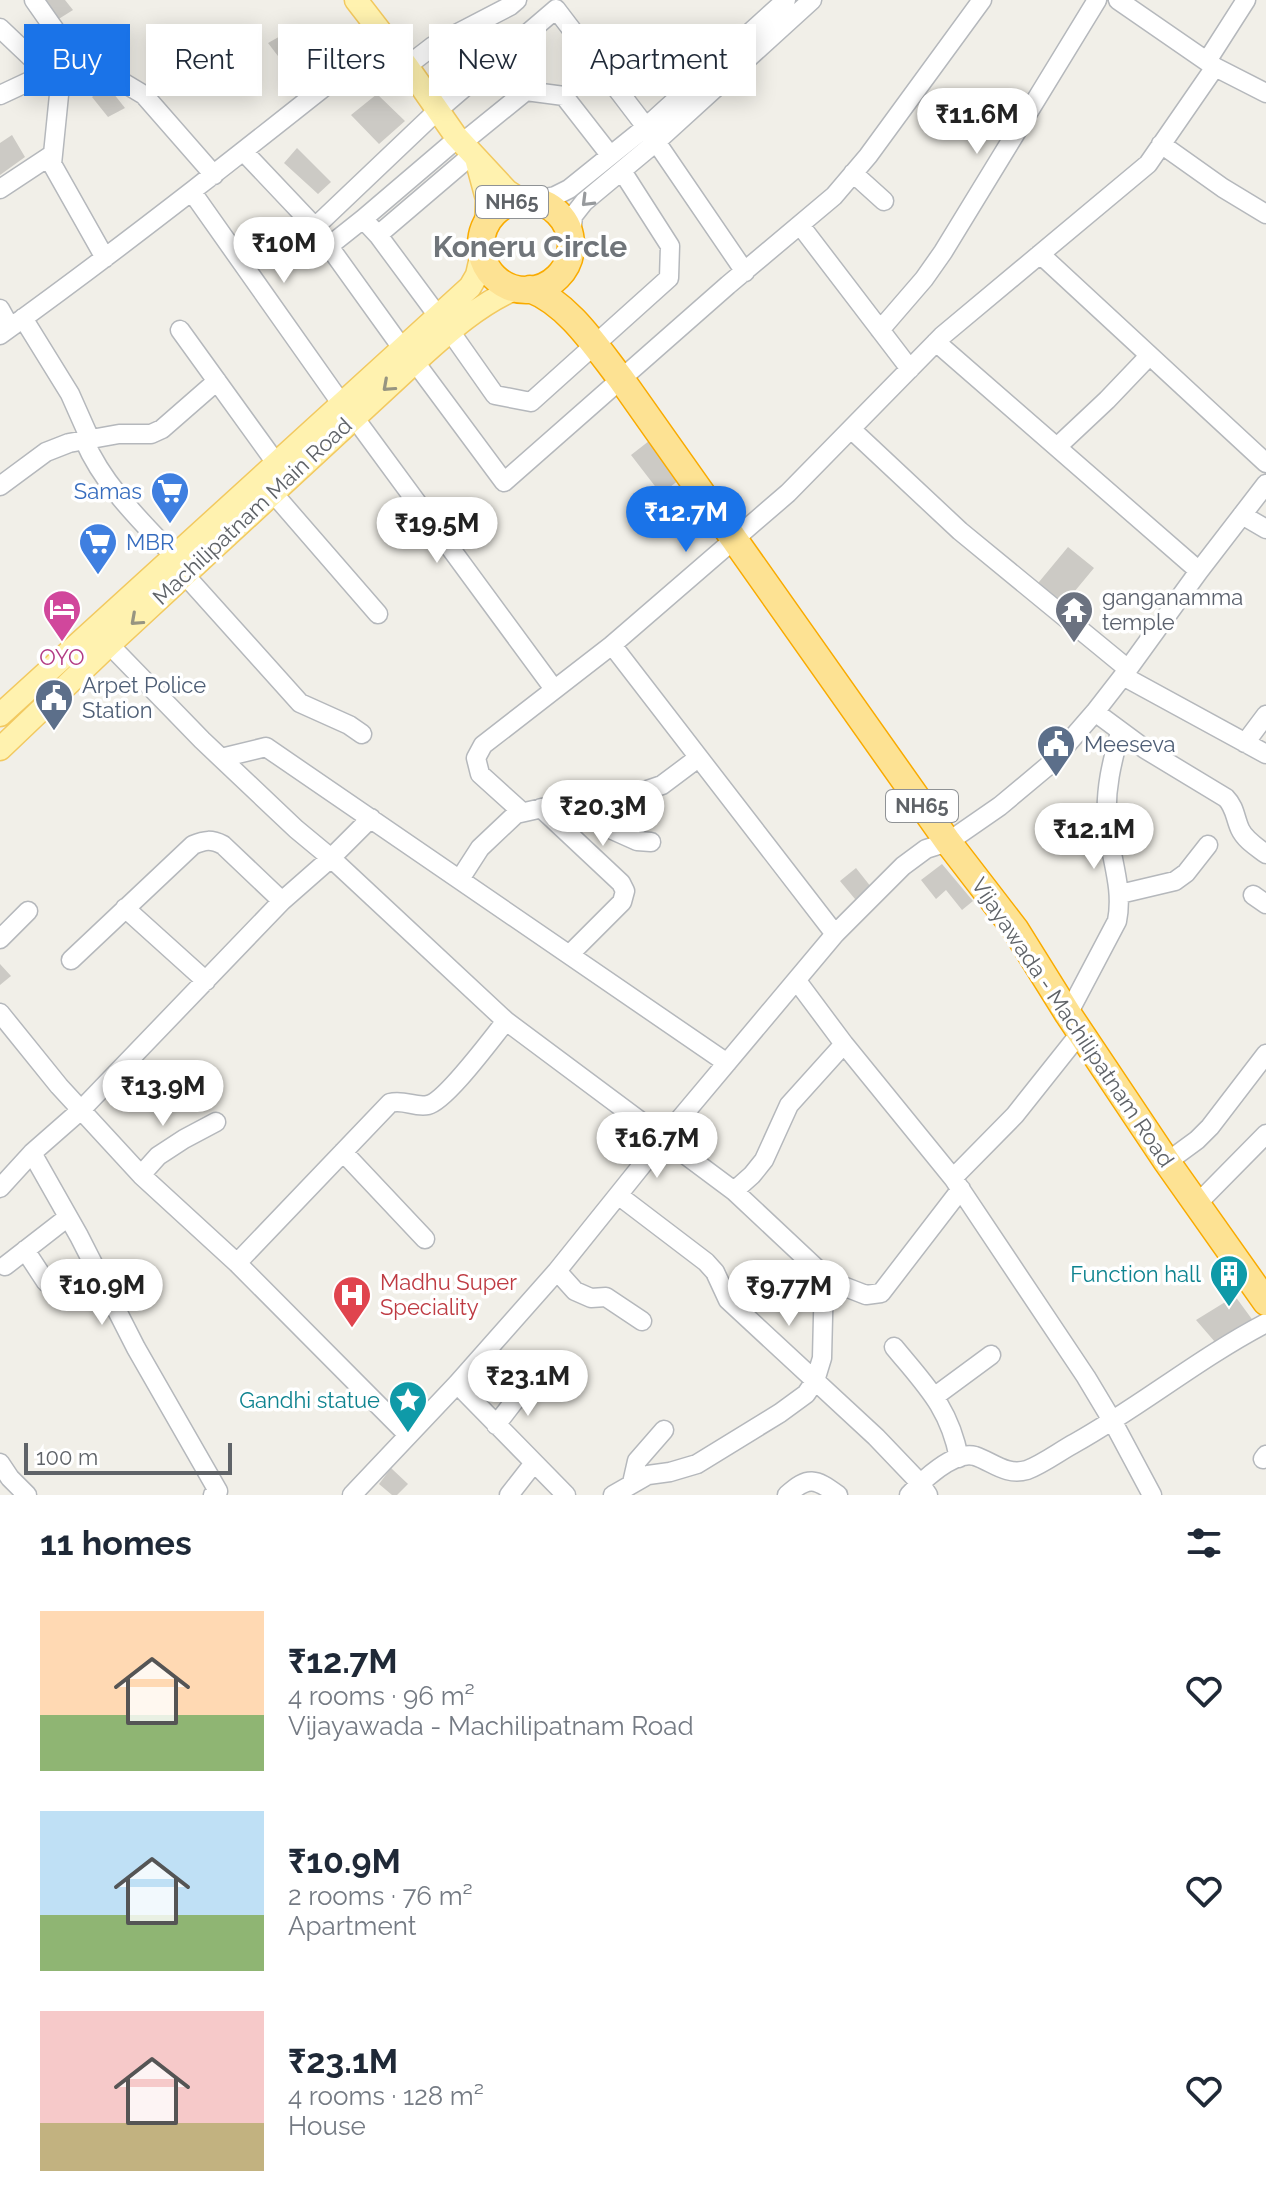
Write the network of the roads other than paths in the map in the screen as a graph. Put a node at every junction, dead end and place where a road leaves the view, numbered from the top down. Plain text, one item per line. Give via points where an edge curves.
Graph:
1 (34, 0) edge
2 (356, 0) edge
3 (517, 0) edge
4 (786, 0) edge
5 (812, 0) edge
6 (982, 0) edge
7 (1097, 0) edge
8 (1118, 0) edge
9 (1246, 0) edge
10 (51, 24) edge
11 (375, 24) edge
12 (0, 28) edge
13 (24, 51) edge
14 (413, 61) edge
15 (1211, 64) junction
16 (413, 75) edge
17 (130, 87) edge
18 (24, 88) edge
19 (1266, 93) edge
20 (0, 95) edge
21 (54, 96) edge
22 (314, 96) edge
23 (437, 111) junction
24 (651, 135) junction
25 (1161, 144) junction
26 (467, 148) junction
27 (244, 152) junction
28 (53, 154) junction
29 (610, 155) junction
30 (622, 171) junction
31 (853, 173) junction
32 (214, 175) junction
33 (0, 189) edge
34 (192, 192) junction
35 (528, 200) junction
36 (884, 201) dead end
37 (1266, 214) edge
38 (363, 219) junction
39 (486, 225) junction
40 (800, 225) junction
41 (315, 227) junction
42 (378, 235) junction
43 (571, 238) junction
44 (329, 246) junction
45 (482, 253) junction
46 (1040, 254) junction
47 (105, 258) junction
48 (745, 272) junction
49 (560, 275) junction
50 (523, 289) junction
51 (0, 309) edge
52 (568, 316) junction
53 (444, 323) junction
54 (11, 327) edge
55 (180, 330) dead end
56 (880, 330) junction
57 (936, 342) junction
58 (594, 345) junction
59 (408, 355) junction
60 (1149, 356) junction
61 (910, 369) junction
62 (621, 379) junction
63 (217, 381) junction
64 (348, 410) junction
65 (851, 429) junction
66 (87, 439) junction
67 (1058, 446) junction
68 (276, 463) junction
69 (1266, 463) edge
70 (1266, 484) edge
71 (0, 486) edge
72 (273, 493) junction
73 (1242, 515) junction
74 (1266, 529) edge
75 (734, 540) junction
76 (179, 565) junction
77 (1199, 571) junction
78 (378, 614) dead end
79 (101, 637) junction
80 (612, 645) junction
81 (1126, 672) junction
82 (554, 689) junction
83 (2, 711) edge
84 (1095, 712) junction
85 (1266, 715) edge
86 (1120, 732) junction
87 (362, 734) dead end
88 (1245, 743) junction
89 (0, 749) edge
90 (1266, 754) edge
91 (221, 758) junction
92 (698, 758) junction
93 (596, 801) junction
94 (531, 810) junction
95 (371, 818) junction
96 (651, 842) dead end
97 (948, 842) junction
98 (1208, 845) dead end
99 (1266, 854) edge
100 (331, 858) junction
101 (460, 879) junction
102 (1120, 894) junction
103 (282, 901) junction
104 (125, 908) junction
105 (28, 911) dead end
106 (835, 934) junction
107 (0, 939) edge
108 (570, 954) junction
109 (71, 960) dead end
110 (206, 981) junction
111 (797, 981) junction
112 (0, 1013) edge
113 (506, 1021) junction
114 (1075, 1023) junction
115 (844, 1044) junction
116 (1266, 1054) edge
117 (727, 1063) junction
118 (81, 1110) junction
119 (216, 1122) dead end
120 (1266, 1134) edge
121 (663, 1139) junction
122 (343, 1152) junction
123 (32, 1153) junction
124 (1167, 1162) junction
125 (141, 1175) junction
126 (957, 1184) junction
127 (0, 1188) edge
128 (734, 1191) junction
129 (618, 1195) junction
130 (1197, 1204) junction
131 (68, 1217) junction
132 (425, 1239) dead end
133 (25, 1250) junction
134 (237, 1263) junction
135 (5, 1266) dead end
136 (557, 1271) junction
137 (824, 1276) junction
138 (46, 1282) dead end
139 (1263, 1292) edge
140 (642, 1321) dead end
141 (1266, 1323) edge
142 (894, 1347) dead end
143 (991, 1355) dead end
144 (815, 1381) junction
145 (457, 1384) junction
146 (526, 1386) dead end
147 (934, 1397) junction
148 (1113, 1422) junction
149 (496, 1425) junction
150 (664, 1430) dead end
151 (408, 1435) junction
152 (959, 1458) junction
153 (534, 1463) junction
154 (4, 1479) edge
155 (632, 1483) junction
156 (919, 1491) edge
157 (217, 1494) edge
158 (27, 1495) edge
159 (352, 1495) edge
160 (509, 1495) edge
161 (566, 1495) edge
162 (613, 1495) edge
163 (787, 1495) edge
164 (838, 1495) edge
165 (1152, 1495) edge

1 - 10 street
2 - 11 main road
3 - 14 street
4 - 24 street
5 - 24 street
6 - 31 street
7 - 56 street via 943,252
8 - 15 street
9 - 15 street
12 - 13 street
15 - 19 street
15 - 25 street
16 - 23 main road
17 - 32 street via 144,95
18 - 20 street
21 - 28 street
22 - 27 street
23 - 24 street via 556,9
23 - 26 main road
23 - 41 street
24 - 29 street
24 - 30 street
24 - 48 street
25 - 37 street
25 - 46 street via 1148,164
26 - 29 street via 526,91 564,96
26 - 35 main road via 507,191
26 - 38 street
26 - 39 main road via 487,199
26 - 42 street
27 - 32 street
27 - 41 street
28 - 33 street
28 - 47 street via 52,164
29 - 35 street via 569,189
30 -> 43 street via 573,216
30 - 58 street via 670,246 669,278
31 - 36 street
31 - 40 street
32 - 34 street
34 - 47 street
34 - 64 street
35 - 39 highway, NH65 via 506,204
35 - 43 highway, NH65 via 560,214
38 - 42 street
38 - 44 street
39 - 45 highway, NH65
40 - 48 street
40 - 56 street
41 - 44 street
42 - 53 street
43 - 49 highway, NH65
44 - 59 street
45 - 50 highway, NH65 via 494,276
45 - 53 main road, Machilipatnam Main Road via 477,275
46 - 57 street
46 - 60 street
47 - 54 street
48 - 62 street
49 - 50 highway via 541,287
49 - 52 highway, Vijayawada - Machilipatnam Road / NH65 via 557,287
50 - 52 highway, Vijayawada - Machilipatnam Road / NH65 via 545,295
50 - 53 main road, Machilipatnam Main Road
51 - 54 street
52 - 58 highway, Vijayawada - Machilipatnam Road / NH65
53 - 58 street via 495,395 531,402
53 - 59 main road, Machilipatnam Main Road
54 - 66 street via 70,394
55 - 63 street
56 - 61 street
57 - 61 street
57 - 67 street
58 - 62 highway, Vijayawada - Machilipatnam Road / NH65
59 - 62 street via 504,482
59 - 64 main road, Machilipatnam Main Road
60 - 67 street
60 - 69 street
61 - 65 street
62 - 75 highway, Vijayawada - Machilipatnam Road / NH65
63 - 66 street via 151,434
63 - 68 street
64 - 68 main road, Machilipatnam Main Road
64 - 72 main road, Machilipatnam Main Road
64 - 82 street
65 - 75 street
65 - 81 street via 960,531
66 - 71 street via 46,452
66 - 76 street via 117,497
67 - 77 street
68 - 76 main road, Machilipatnam Main Road
70 - 73 street
72 - 76 main road, Machilipatnam Main Road
72 - 78 street
73 - 74 street
73 - 77 street
75 - 80 street
75 - 97 highway, Vijayawada - Machilipatnam Road / NH65
76 - 79 main road, Machilipatnam Main Road
76 - 87 street via 300,703
77 - 81 street
79 - 83 main road, Machilipatnam Main Road
79 - 89 main road, Machilipatnam Main Road
79 - 91 street
80 - 82 street
80 - 92 street
81 - 84 street
81 - 88 street
82 - 94 street via 483,745 476,758 480,774
84 - 86 street
84 - 97 street via 1049,765
85 - 88 street
86 - 99 street via 1226,798 1240,829
86 - 102 street via 1106,796
88 - 90 street
91 - 95 street via 266,747
91 - 100 street
92 - 93 street via 662,785 618,800
92 - 106 street
93 - 94 street
93 - 96 street via 608,828
94 - 101 street via 516,814 480,848
94 - 108 street via 625,891 622,902
95 - 100 street
95 - 101 street
97 - 106 street via 926,849 903,866
97 - 114 highway, Vijayawada - Machilipatnam Road / NH65 via 1015,929
98 - 102 street via 1175,881
100 - 103 street
100 - 113 street
101 - 108 street
102 - 114 street via 1117,921
103 - 104 street via 223,845 204,840
103 - 110 street
104 - 109 street
104 - 110 street
105 - 107 street
106 - 111 street
108 - 117 street
110 - 118 street
111 - 115 street
111 - 117 street
112 - 118 street
113 - 121 street
113 - 122 street via 449,1090 427,1105 390,1103
114 - 124 highway, Vijayawada - Machilipatnam Road / NH65
114 - 126 street via 1015,1115
115 - 126 street
115 - 128 street via 789,1105 764,1160
116 - 124 street via 1210,1127
117 - 121 street
118 - 123 street
118 - 125 street
119 - 125 street via 158,1156
120 - 130 street
121 - 128 street
121 - 129 street
122 - 132 street
122 - 134 street
123 - 127 street
123 - 131 street
124 - 130 highway, Vijayawada - Machilipatnam Road / NH65
125 - 134 street
126 - 137 street via 881,1293 866,1295
126 - 148 street
128 - 137 street
129 - 136 street
129 - 144 street via 706,1262 728,1300
130 - 139 highway, Vijayawada - Machilipatnam Road / NH65
131 - 133 street
131 - 157 street
133 - 135 street
133 - 138 street
134 - 151 street
136 - 140 street via 575,1291 606,1297
136 - 145 street
137 - 144 street via 822,1358
141 - 148 street
142 - 147 street
143 - 147 street
144 - 155 street via 780,1413 697,1464
144 - 156 street via 876,1437
145 - 149 street
145 - 151 street
146 - 149 street
147 - 152 street via 951,1425
148 - 152 street via 1026,1470 1003,1470 972,1455
148 - 165 street
149 - 153 street
150 - 155 street via 637,1461
151 - 159 street
152 - 156 street via 945,1464
153 - 160 street
153 - 161 street
154 - 158 street
155 - 162 street
163 - 164 street via 811,1480

